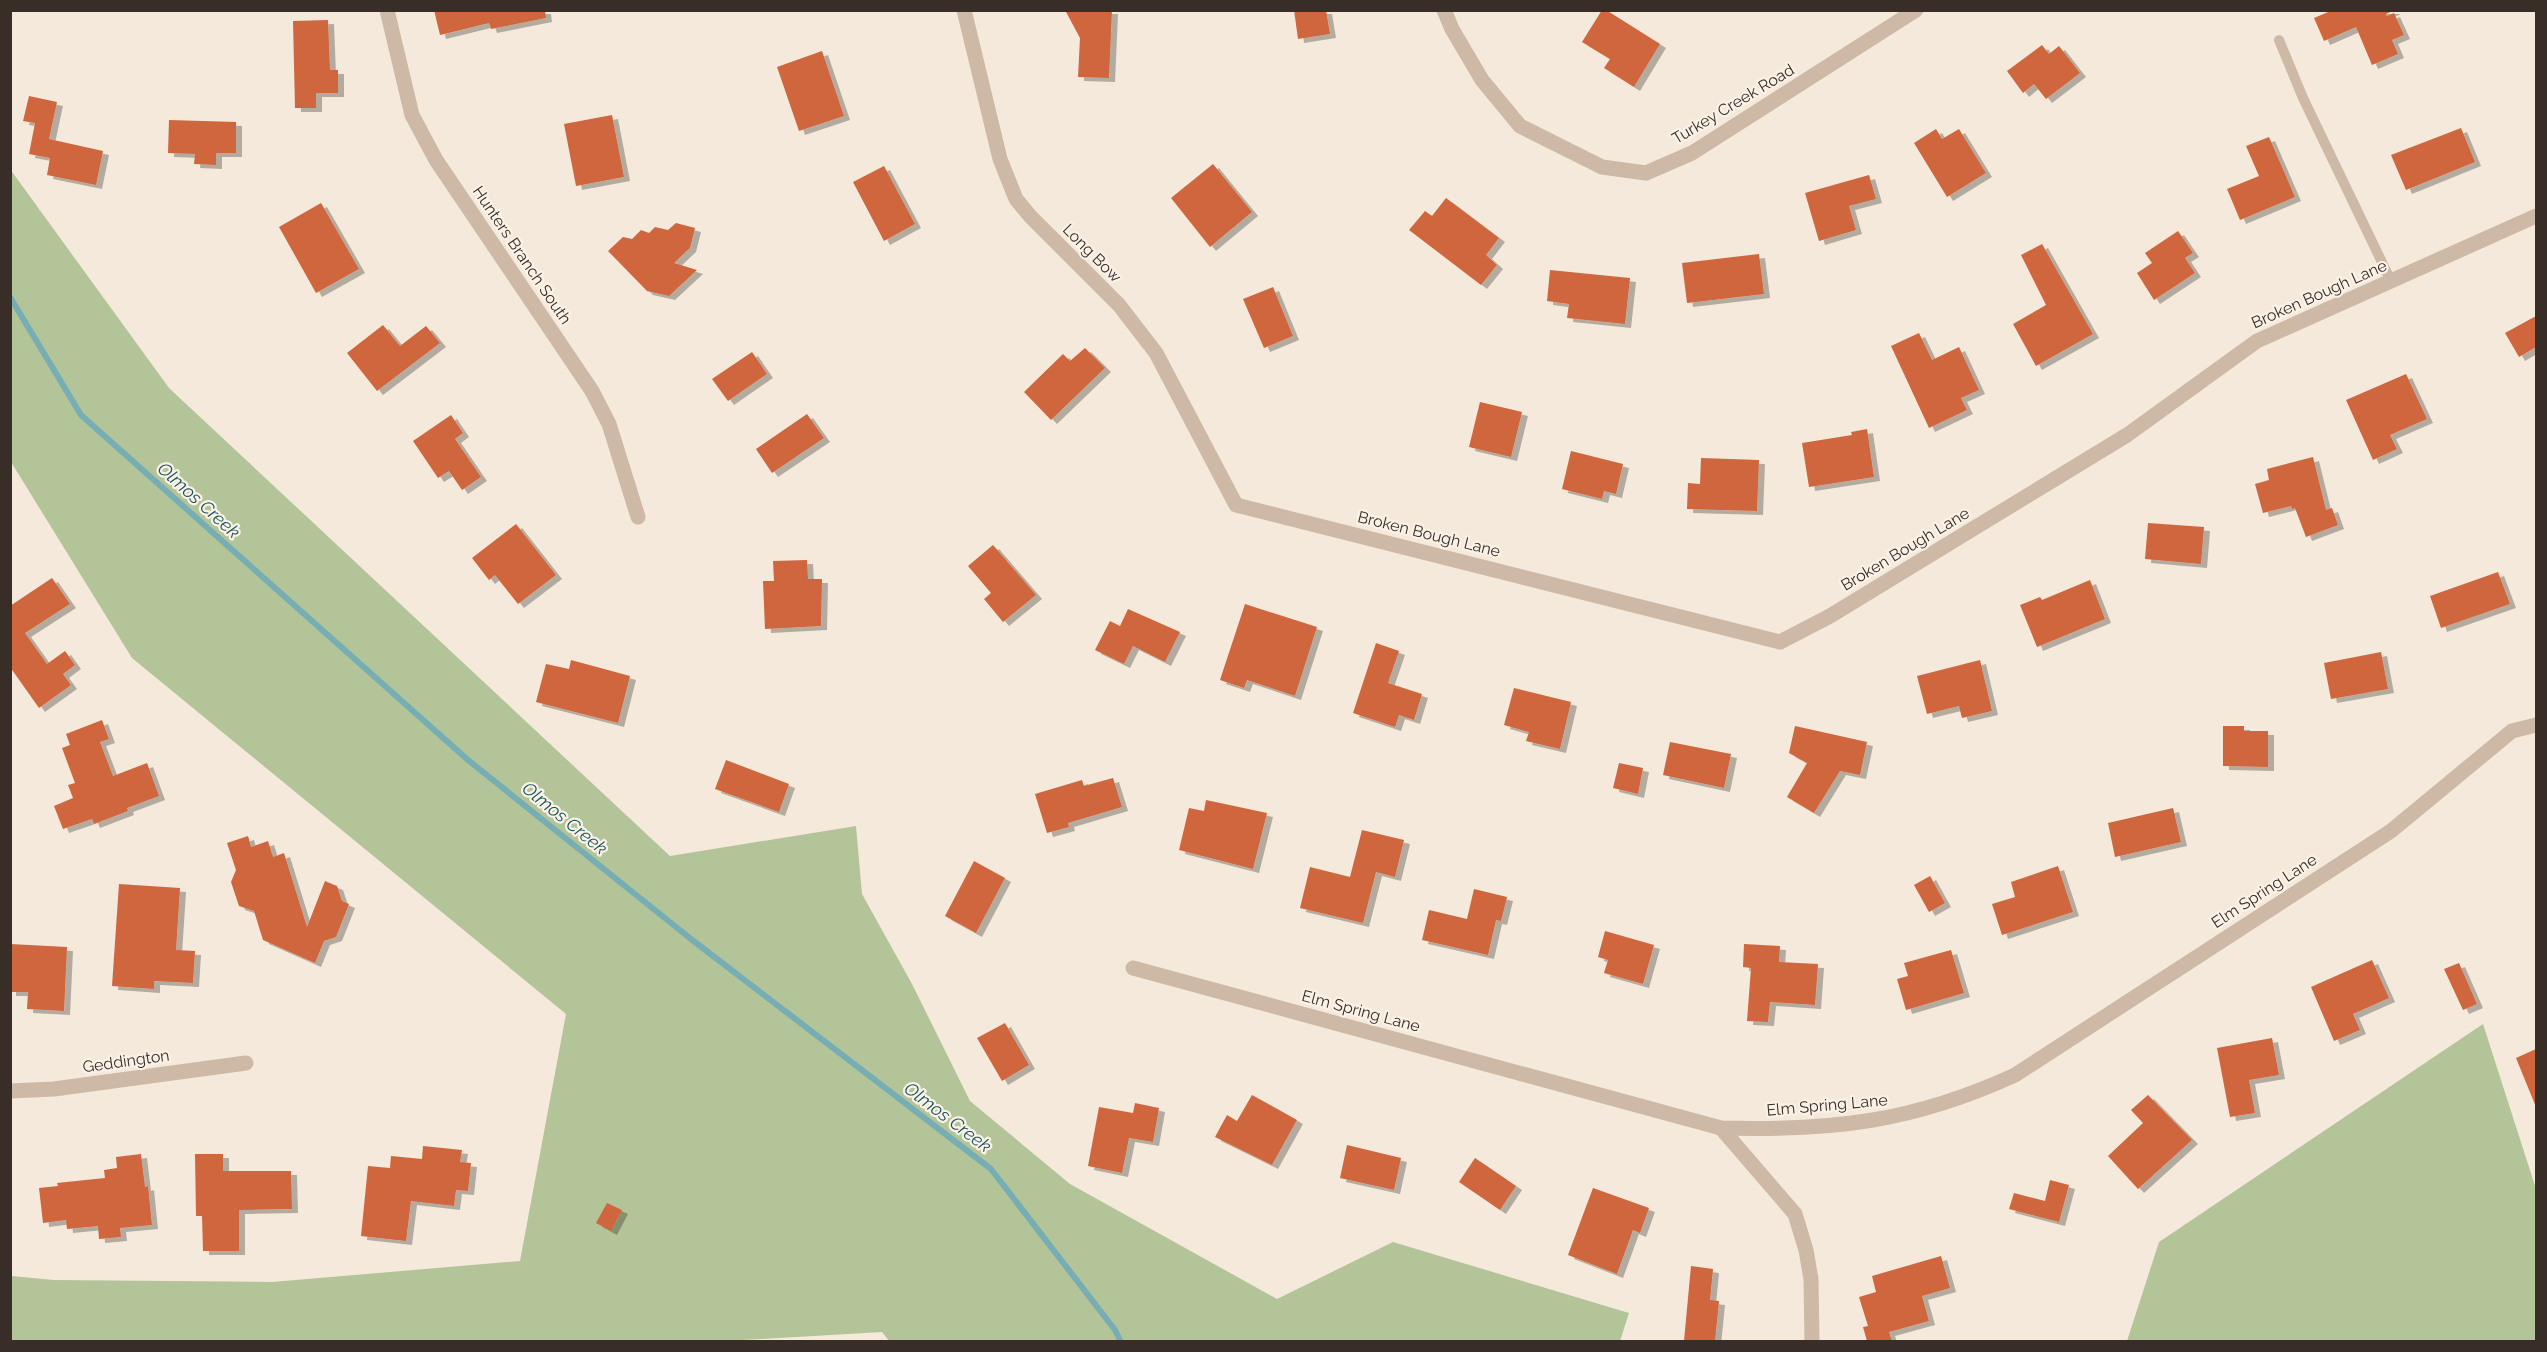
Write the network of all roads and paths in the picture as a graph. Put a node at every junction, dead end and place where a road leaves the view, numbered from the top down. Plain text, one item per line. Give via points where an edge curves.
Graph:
1 (387, 10) edge
2 (964, 10) edge
3 (1444, 10) edge
4 (1916, 10) edge
5 (2279, 40) dead end
6 (2536, 216) edge
7 (2391, 281) junction
8 (1236, 505) joint
9 (638, 517) dead end
10 (2536, 725) edge
11 (1133, 968) dead end
12 (246, 1063) dead end
13 (10, 1091) edge
14 (1721, 1128) junction
15 (1812, 1341) edge

1 - 9 street, Hunters Branch South via 419,131 592,391 609,424
2 - 8 street, Long Bow via 1000,159 1016,199 1119,305 1156,353
3 - 4 street, Turkey Creek Road via 1482,80 1520,126 1602,167 1646,174 1692,153
5 - 7 lane
6 - 7 street, Broken Bough Lane
7 - 8 street, Broken Bough Lane via 2257,340 2127,435 1841,610 1780,642
10 - 14 street, Elm Spring Lane via 2512,731 2391,831 2015,1075 1972,1095 1880,1121 1788,1130
11 - 14 street, Elm Spring Lane
12 - 13 street, Geddington via 54,1089
14 - 15 street via 1795,1214 1811,1279

